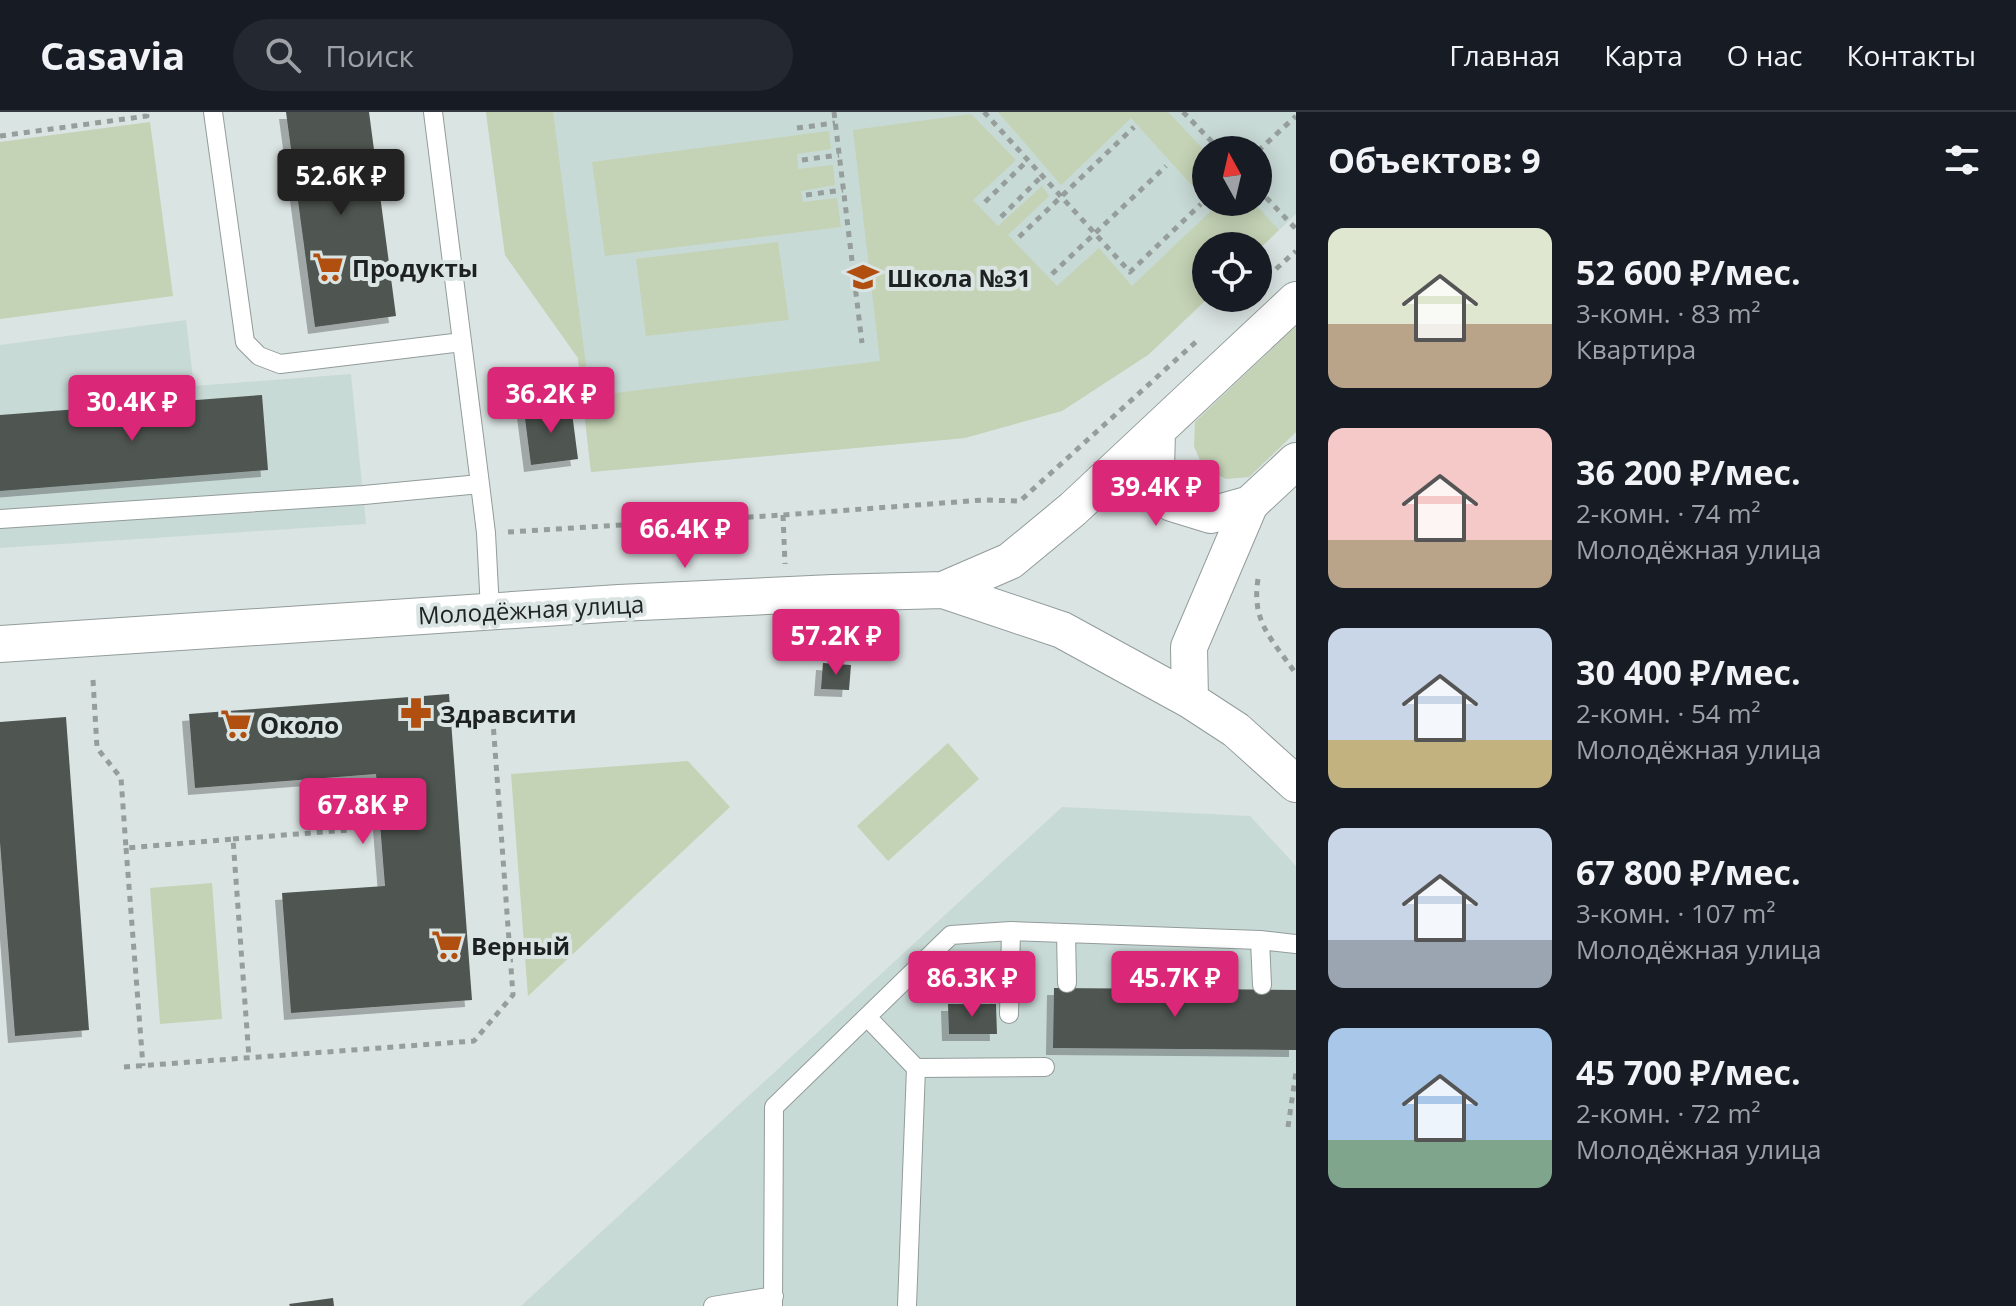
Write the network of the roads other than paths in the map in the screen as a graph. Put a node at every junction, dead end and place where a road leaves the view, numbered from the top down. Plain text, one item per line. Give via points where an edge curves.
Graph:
1 (213, 112) edge
2 (433, 112) edge
3 (1296, 300) edge
4 (462, 342) junction
5 (1157, 431) junction
6 (1296, 461) edge
7 (480, 484) junction
8 (1250, 504) junction
9 (0, 519) edge
10 (943, 590) junction
11 (490, 610) junction
12 (0, 644) edge
13 (1190, 700) junction
14 (1296, 784) edge
15 (1011, 931) junction
16 (1066, 933) junction
17 (1260, 940) junction
18 (1296, 944) edge
19 (1067, 983) dead end
20 (1262, 985) dead end
21 (1009, 1014) dead end
22 (867, 1017) junction
23 (1045, 1067) dead end
24 (916, 1068) junction
25 (774, 1301) edge
26 (713, 1306) edge
27 (907, 1306) edge

1 - 4 lane via 245,342 259,356 280,364
2 - 4 lane
3 - 5 street
4 - 7 lane
5 - 8 street via 1156,469 1172,503 1211,515
5 - 10 street via 1010,561
6 - 8 street
7 - 9 lane
7 - 11 lane
8 - 13 street via 1189,647
10 - 11 street, Молодёжная улица
10 - 13 street, Молодёжная улица via 1062,630
11 - 12 street, Молодёжная улица
13 - 14 street, Молодёжная улица via 1236,730
15 - 16 lane
15 - 21 lane
15 - 22 lane via 951,935
16 - 17 lane
16 - 19 lane
17 - 18 lane
17 - 20 lane
22 - 24 lane
22 - 25 lane via 774,1107
23 - 24 lane
24 - 27 lane
25 - 26 lane

